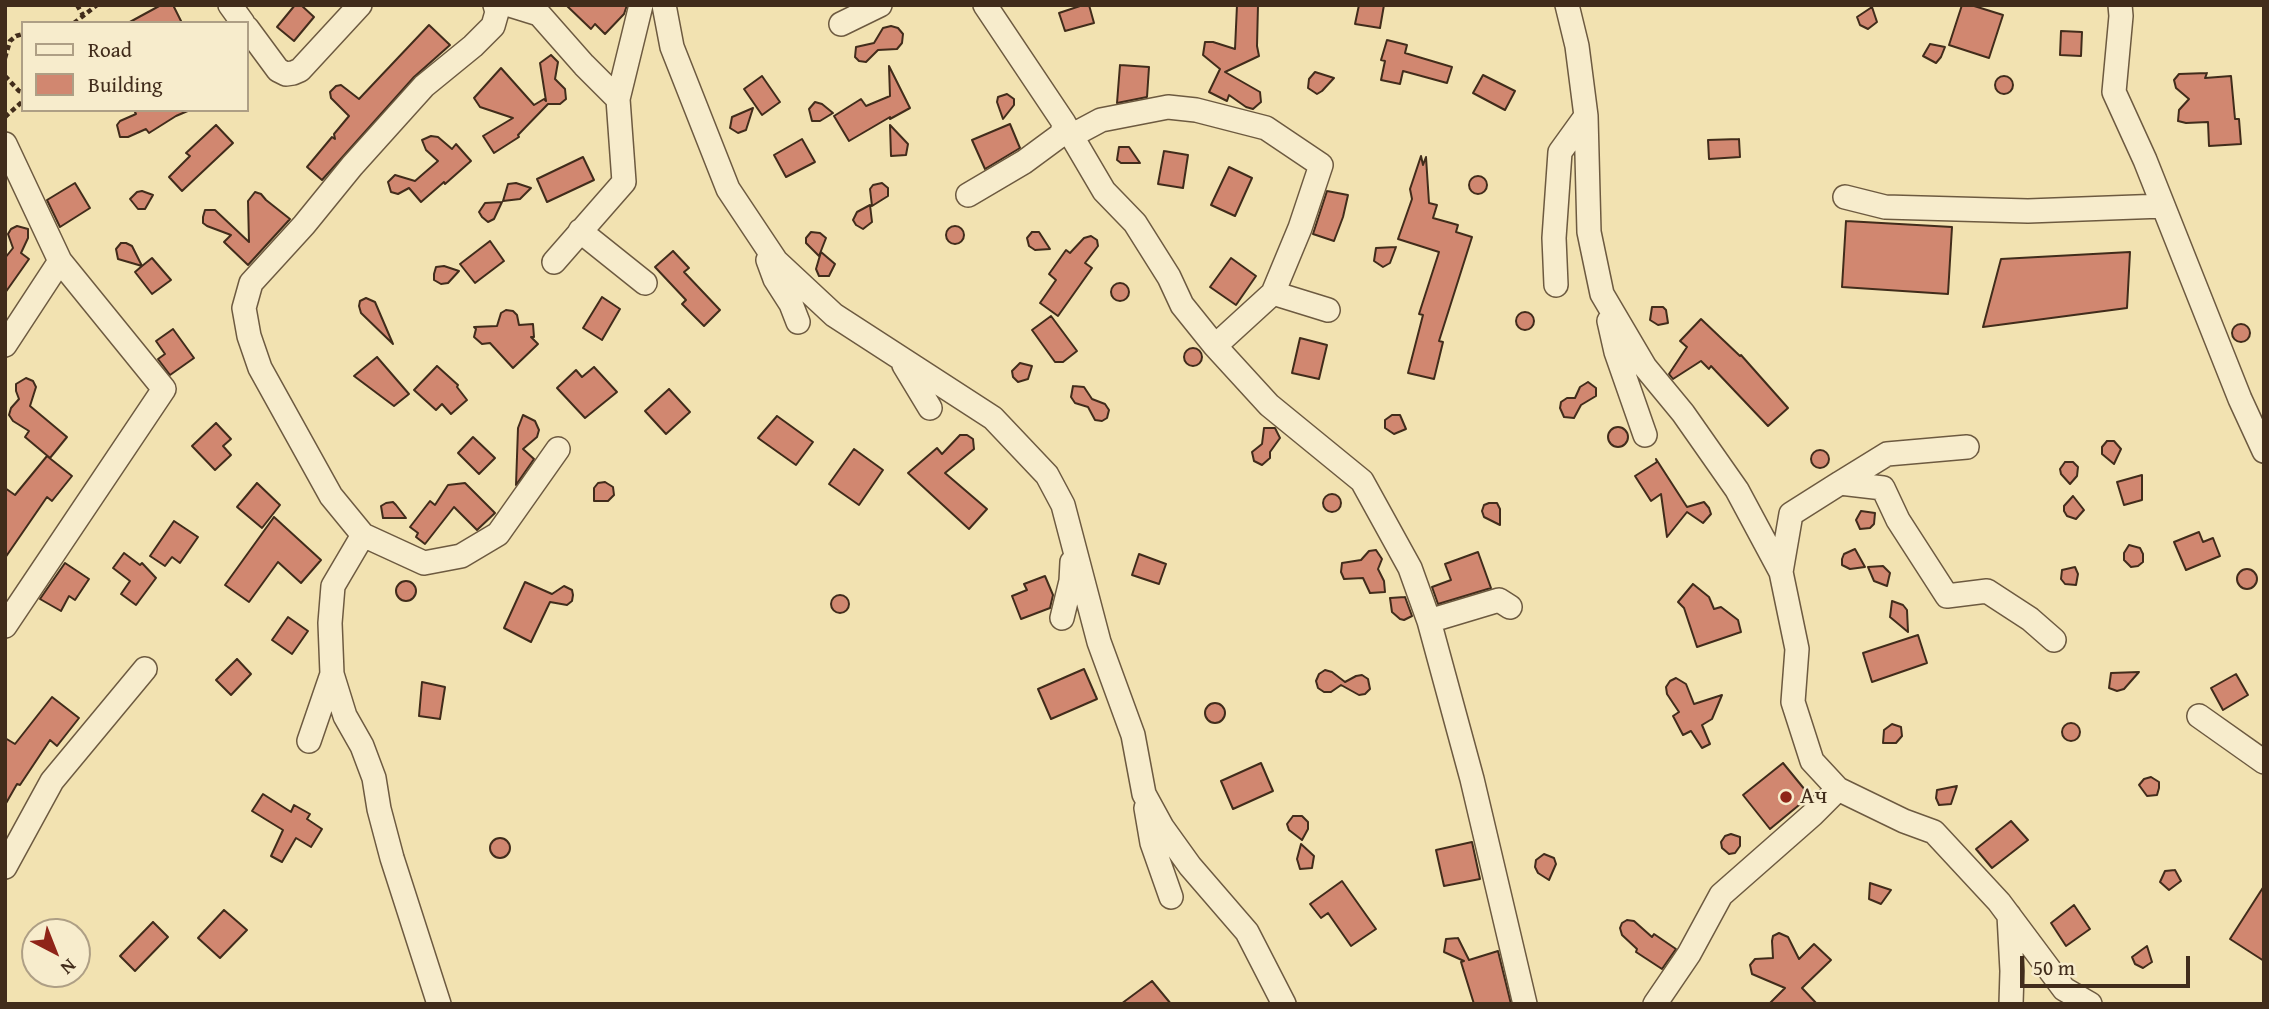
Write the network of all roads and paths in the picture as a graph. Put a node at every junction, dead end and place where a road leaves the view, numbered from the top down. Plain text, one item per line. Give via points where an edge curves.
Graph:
1 (77, 5) edge
2 (97, 5) edge
3 (230, 5) edge
4 (360, 5) edge
5 (495, 5) edge
6 (510, 5) edge
7 (641, 5) edge
8 (664, 5) edge
9 (880, 5) edge
10 (985, 5) edge
11 (1567, 5) edge
12 (2120, 5) edge
13 (83, 15) junction
14 (76, 21) edge
15 (242, 21) edge
16 (841, 24) dead end
17 (248, 29) edge
18 (21, 35) edge
19 (5, 58) edge
20 (5, 76) edge
21 (21, 92) edge
22 (618, 99) junction
23 (21, 103) edge
24 (1586, 116) junction
25 (5, 117) edge
26 (1067, 130) junction
27 (8, 157) edge
28 (968, 195) dead end
29 (1845, 197) dead end
30 (2163, 206) junction
31 (759, 221) junction
32 (580, 232) junction
33 (60, 261) junction
34 (554, 262) dead end
35 (645, 283) dead end
36 (1556, 285) dead end
37 (1273, 293) junction
38 (1602, 294) junction
39 (1328, 310) dead end
40 (798, 322) dead end
41 (5, 345) edge
42 (1215, 346) junction
43 (899, 356) junction
44 (930, 408) dead end
45 (1645, 435) dead end
46 (1967, 447) dead end
47 (558, 449) dead end
48 (2264, 451) edge
49 (1839, 483) junction
50 (363, 535) junction
51 (1073, 542) junction
52 (1781, 572) junction
53 (1510, 607) dead end
54 (1062, 618) dead end
55 (1429, 621) junction
56 (5, 626) edge
57 (2053, 640) dead end
58 (145, 669) dead end
59 (332, 674) junction
60 (2199, 716) dead end
61 (309, 741) dead end
62 (2264, 762) edge
63 (1838, 789) junction
64 (1144, 794) junction
65 (5, 867) edge
66 (1171, 897) dead end
67 (2009, 915) junction
68 (439, 1004) edge
69 (1284, 1004) edge
70 (1525, 1004) edge
71 (1655, 1004) edge
72 (2011, 1004) edge
73 (2090, 1004) edge

1 - 13 path
2 - 13 path
3 - 15 street
4 - 17 street via 293,73 278,70
5 - 50 street via 493,26 424,86 352,166 251,283 244,308 260,368 331,496
6 - 22 street via 539,14
7 - 22 street
8 - 31 street via 672,47 728,189
9 - 16 street
10 - 26 street
11 - 24 street
12 - 30 street via 2114,92
13 - 14 path
18 - 19 path via 10,41
20 - 21 path
22 - 32 street via 624,182
23 - 25 path
24 - 36 street via 1560,152
24 - 38 street via 1589,232
26 - 28 street
26 - 37 street via 1168,107 1187,109 1266,128 1321,164
26 - 42 street via 1104,191 1135,223 1182,305
27 - 33 street
29 - 30 street via 1885,206 2028,211
30 - 48 street
31 - 40 street via 775,279
31 - 43 street via 776,261 834,315
32 - 34 street
32 - 35 street
33 - 41 street
33 - 56 street via 164,389
37 - 39 street
37 - 42 street
38 - 45 street via 1616,352
38 - 52 street via 1645,367 1737,490
42 - 55 street via 1269,405 1362,481 1410,568
43 - 44 street
43 - 51 street via 993,418 1047,475 1063,505
46 - 49 street via 1887,454
47 - 50 street via 498,534 461,556 424,563
49 - 52 street via 1791,514
49 - 57 street via 1883,488 1947,596 1987,591
50 - 59 street via 333,586
51 - 54 street via 1071,581
51 - 64 street via 1099,642 1133,735
52 - 63 street via 1797,649 1793,702 1812,761
53 - 55 street via 1499,600
55 - 70 street
58 - 65 street via 52,781
59 - 61 street
59 - 68 street via 345,716 374,778 391,858
60 - 62 street
63 - 67 street via 1934,832
63 - 71 street via 1721,895
64 - 66 street via 1152,843
64 - 69 street via 1190,866 1247,932
67 - 72 street
67 - 73 street via 2064,989

